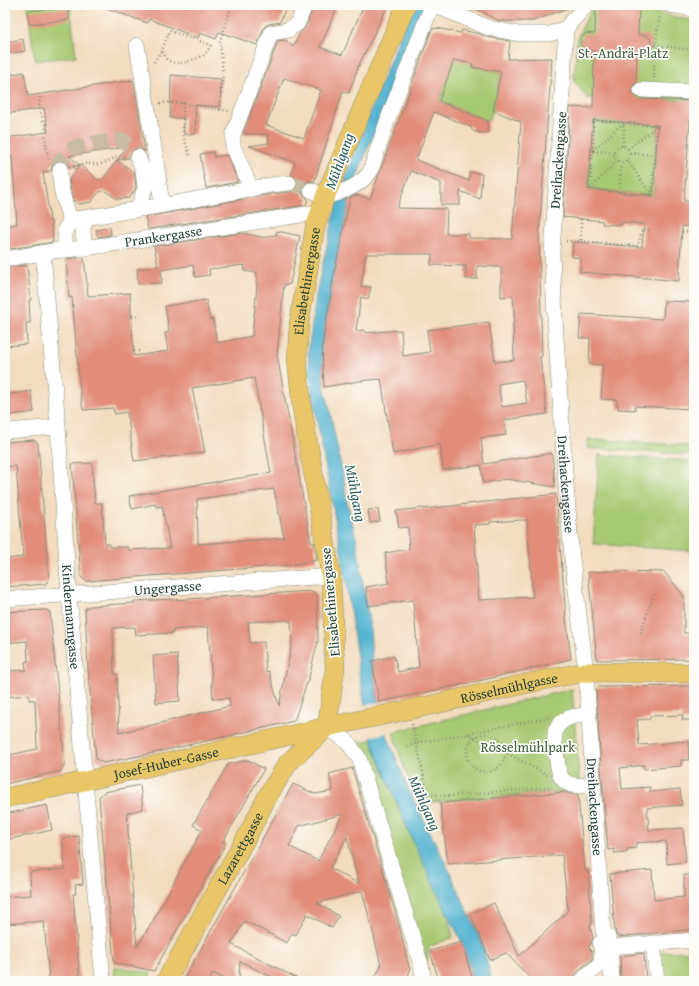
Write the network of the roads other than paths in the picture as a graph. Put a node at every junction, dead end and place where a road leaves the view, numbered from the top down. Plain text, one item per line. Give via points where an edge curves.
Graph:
1 (305, 5) edge
2 (406, 5) edge
3 (433, 5) edge
4 (586, 5) edge
5 (665, 8) edge
6 (694, 9) edge
7 (566, 28) junction
8 (137, 46) dead end
9 (647, 90) road end
10 (694, 92) edge
11 (138, 158) tunnel mouth
12 (60, 172) tunnel mouth
13 (289, 183) tunnel mouth
14 (251, 189) junction
15 (324, 198) junction
16 (162, 205) junction
17 (138, 209) junction
18 (78, 220) junction
19 (86, 248) junction
20 (65, 250) junction
21 (42, 253) junction
22 (5, 259) edge
23 (58, 427) junction
24 (5, 431) edge
25 (331, 576) junction
26 (70, 594) junction
27 (5, 599) edge
28 (586, 672) junction
29 (694, 673) edge
30 (589, 715) junction
31 (327, 727) junction
32 (85, 781) junction
33 (593, 784) junction
34 (5, 798) edge
35 (694, 940) edge
36 (653, 943) junction
37 (103, 981) edge
38 (166, 981) edge
39 (424, 981) edge
40 (582, 981) edge
41 (612, 981) edge
42 (657, 981) edge

1 - 14 street via 298,23 288,30 271,32 233,135 233,146
2 - 15 main road, Elisabethinergasse
3 - 7 street via 489,28 519,34 550,34
3 - 15 street via 370,172 365,179
4 - 7 street
5 - 6 street
7 - 28 street, Dreihackengasse via 552,254 570,536
8 - 16 street
9 - 10 street
11 - 17 street via 144,170 145,188
12 - 18 street via 63,197
13 - 14 street
14 - 16 street
15 - 19 street, Prankergasse
15 - 25 main road, Elisabethinergasse via 316,228 299,324 297,359 302,408
16 - 17 street
17 - 18 street
18 - 19 street via 83,225
18 - 20 street via 65,229
19 - 20 street, Prankergasse
20 - 21 street, Prankergasse
21 - 22 street, Prankergasse
21 - 23 street, Kindermanngasse
23 - 24 street
23 - 26 street, Kindermanngasse
25 - 26 street, Ungergasse
25 - 31 main road, Elisabethinergasse via 336,669
26 - 27 street, Ungergasse
26 - 32 street, Kindermanngasse
28 - 29 main road, Rösselmühlgasse
28 - 30 street, Dreihackengasse
28 - 31 main road, Rösselmühlgasse
30 - 33 street, Dreihackengasse
30 - 33 street via 568,718 557,728 555,735 558,769 565,782 570,785
31 - 32 main road, Josef-Huber-Gasse
31 - 38 main road, Lazarettgasse via 285,767
31 - 39 street via 347,741 359,758
32 - 34 main road, Josef-Huber-Gasse
32 - 37 street, Kindermanngasse
33 - 40 street, Dreihackengasse via 605,934 600,937 600,965
35 - 36 street
36 - 41 street via 610,947
36 - 42 street

